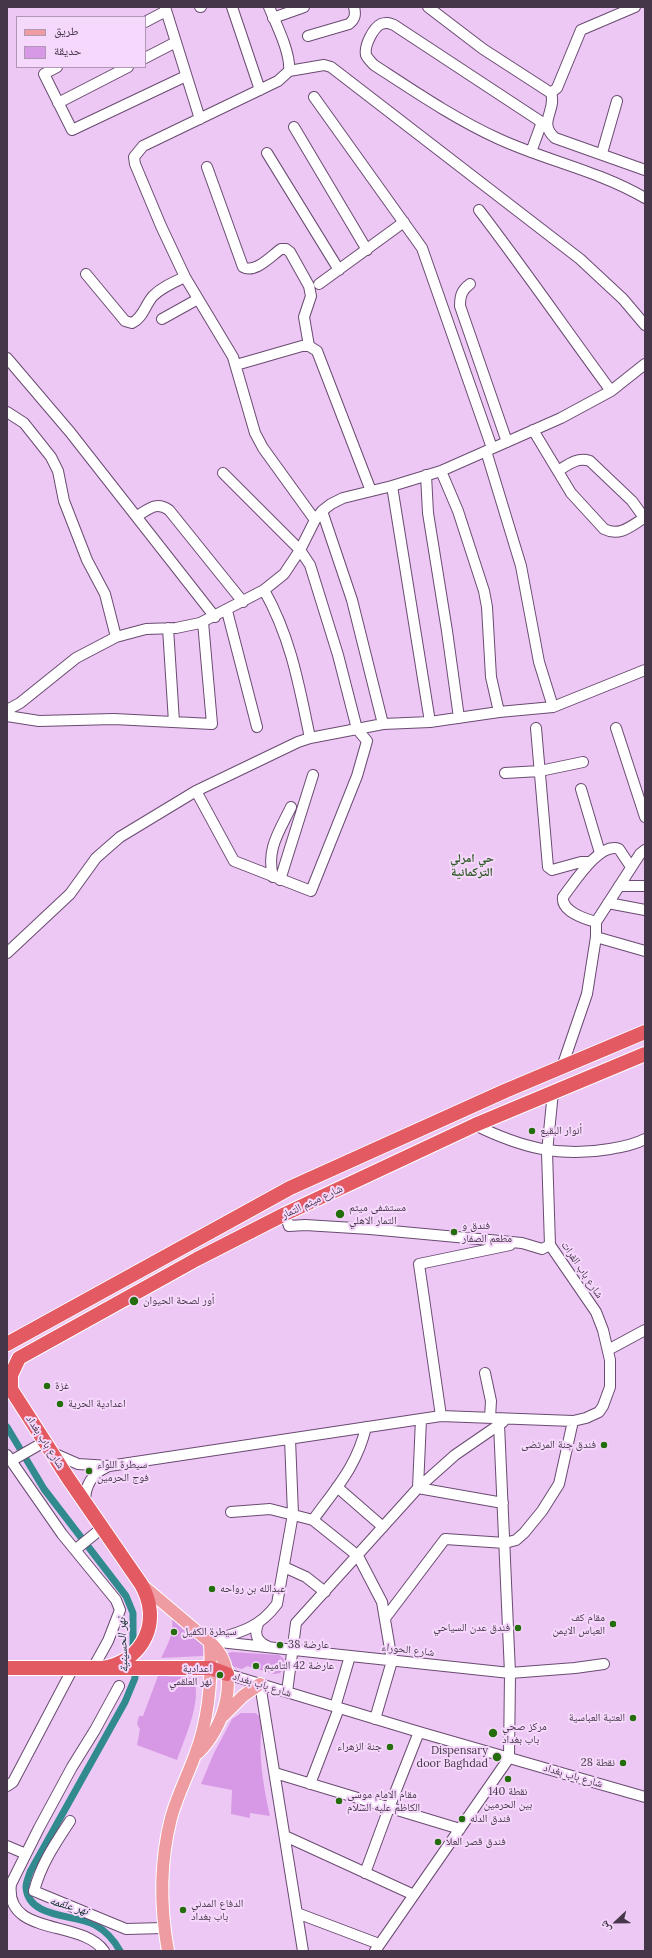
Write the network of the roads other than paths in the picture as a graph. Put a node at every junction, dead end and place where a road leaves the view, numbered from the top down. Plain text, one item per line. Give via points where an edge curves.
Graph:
1 (232, 7) edge
2 (269, 7) edge
3 (304, 7) edge
4 (354, 7) edge
5 (428, 7) edge
6 (635, 7) edge
7 (165, 9) edge
8 (273, 18) junction
9 (146, 21) edge
10 (308, 36) dead end
11 (176, 42) junction
12 (146, 57) edge
13 (55, 68) edge
14 (126, 68) edge
15 (289, 71) junction
16 (186, 76) junction
17 (260, 90) junction
18 (551, 93) junction
19 (314, 97) dead end
20 (617, 101) dead end
21 (58, 103) junction
22 (200, 118) junction
23 (544, 123) junction
24 (294, 127) dead end
25 (530, 152) junction
26 (267, 153) dead end
27 (602, 153) junction
28 (207, 167) dead end
29 (645, 170) edge
30 (645, 198) edge
31 (479, 210) dead end
32 (404, 222) junction
33 (366, 250) junction
34 (339, 270) junction
35 (86, 274) dead end
36 (185, 276) junction
37 (319, 284) dead end
38 (470, 284) dead end
39 (198, 299) junction
40 (162, 320) dead end
41 (645, 325) edge
42 (309, 346) junction
43 (7, 358) edge
44 (645, 364) edge
45 (236, 365) junction
46 (611, 390) junction
47 (7, 412) edge
48 (533, 430) junction
49 (507, 442) junction
50 (489, 450) junction
51 (440, 471) junction
52 (558, 471) junction
53 (223, 473) dead end
54 (426, 475) junction
55 (392, 486) junction
56 (372, 491) junction
57 (322, 511) junction
58 (137, 516) junction
59 (645, 518) edge
60 (315, 520) junction
61 (300, 550) junction
62 (264, 590) junction
63 (243, 602) junction
64 (227, 611) junction
65 (214, 617) junction
66 (203, 622) junction
67 (168, 628) junction
68 (116, 637) junction
69 (645, 670) edge
70 (553, 707) junction
71 (7, 710) edge
72 (498, 712) junction
73 (7, 716) edge
74 (459, 718) junction
75 (174, 722) junction
76 (430, 722) junction
77 (383, 724) junction
78 (257, 727) dead end
79 (536, 728) dead end
80 (616, 728) dead end
81 (357, 729) junction
82 (310, 738) junction
83 (584, 762) dead end
84 (540, 772) junction
85 (505, 773) dead end
86 (313, 775) dead end
87 (581, 789) dead end
88 (196, 791) junction
89 (291, 807) dead end
90 (645, 817) edge
91 (645, 850) edge
92 (600, 853) junction
93 (590, 862) junction
94 (631, 867) junction
95 (277, 879) junction
96 (619, 886) junction
97 (645, 886) edge
98 (608, 903) junction
99 (645, 910) edge
100 (596, 922) junction
101 (596, 937) junction
102 (645, 951) edge
103 (7, 953) edge
104 (645, 1032) edge
105 (621, 1042) junction
106 (598, 1052) junction
107 (645, 1054) edge
108 (629, 1060) junction
109 (562, 1067) junction
110 (604, 1070) junction
111 (553, 1092) junction
112 (475, 1125) junction
113 (645, 1139) edge
114 (547, 1152) junction
115 (345, 1163) junction
116 (314, 1177) junction
117 (355, 1182) junction
118 (323, 1197) junction
119 (285, 1214) junction
120 (522, 1243) junction
121 (550, 1245) junction
122 (645, 1330) edge
123 (7, 1344) edge
124 (608, 1350) junction
125 (13, 1359) edge
126 (485, 1373) dead end
127 (9, 1386) edge
128 (441, 1416) junction
129 (490, 1418) junction
130 (421, 1419) junction
131 (573, 1421) junction
132 (502, 1422) junction
133 (366, 1427) junction
134 (290, 1439) junction
135 (44, 1447) junction
136 (12, 1458) edge
137 (109, 1466) junction
138 (337, 1487) junction
139 (418, 1488) junction
140 (85, 1502) junction
141 (503, 1503) junction
142 (231, 1512) dead end
143 (293, 1514) junction
144 (313, 1520) junction
145 (384, 1527) junction
146 (97, 1532) junction
147 (505, 1543) junction
148 (79, 1548) junction
149 (358, 1556) junction
150 (284, 1567) junction
151 (141, 1584) junction
152 (325, 1592) junction
153 (386, 1617) junction
154 (258, 1624) junction
155 (192, 1627) junction
156 (240, 1632) junction
157 (210, 1641) junction
158 (271, 1648) junction
159 (293, 1650) junction
160 (350, 1656) junction
161 (392, 1661) junction
162 (604, 1664) dead end
163 (106, 1667) junction
164 (7, 1668) edge
165 (73, 1668) junction
166 (211, 1668) junction
167 (227, 1674) junction
168 (510, 1674) junction
169 (260, 1684) junction
170 (119, 1686) dead end
171 (287, 1692) junction
172 (337, 1707) junction
173 (220, 1719) junction
174 (375, 1719) junction
175 (419, 1732) junction
176 (195, 1756) junction
177 (509, 1758) junction
178 (275, 1773) junction
179 (310, 1784) junction
180 (7, 1786) edge
181 (645, 1797) edge
182 (389, 1808) junction
183 (70, 1821) dead end
184 (460, 1829) junction
185 (285, 1836) junction
186 (7, 1846) edge
187 (26, 1854) junction
188 (365, 1872) junction
189 (8, 1892) edge
190 (414, 1895) junction
191 (297, 1913) junction
192 (164, 1928) junction
193 (377, 1948) edge
194 (104, 1951) edge
195 (168, 1951) edge
196 (303, 1951) edge

1 - 17 street
2 - 8 street
3 - 8 street
4 - 10 street via 355,15 349,24
5 - 18 street via 483,49
6 - 18 street via 581,30 557,88
7 - 9 street
7 - 11 street
8 - 15 street via 290,66
11 - 12 street
11 - 16 street
13 - 21 street via 44,74
14 - 21 street
15 - 17 street via 278,81
15 - 41 street via 324,65 331,68 580,259
16 - 21 street via 72,130
16 - 22 street
17 - 22 street
18 - 23 street via 554,100
19 - 32 street
20 - 27 street
22 - 36 street via 143,146 134,158 161,226
23 - 25 street
23 - 25 street via 394,25 386,23 377,27 366,47 368,59 374,65 454,115
23 - 27 street via 555,138
24 - 33 street
25 - 30 street via 598,174
26 - 34 street
27 - 29 street
28 - 42 street via 243,267 248,270 254,269 280,249 290,252 309,286 311,296 304,317
31 - 46 street
32 - 33 street
32 - 50 street via 422,248
33 - 34 street
34 - 37 street
35 - 36 street via 125,321 132,323 162,288
36 - 39 street
38 - 49 street via 460,296 460,306
39 - 40 street
39 - 45 street
42 - 45 street
42 - 56 street via 317,351 322,362
43 - 58 street
44 - 46 street
45 - 60 street via 255,433
46 - 48 street via 561,418
47 - 68 street via 24,423 51,457 58,471 69,516 108,600
48 - 49 street
48 - 52 street
49 - 50 street
50 - 51 street
50 - 70 street via 521,566 539,662
51 - 54 street
51 - 72 street via 458,511 484,591 491,677
52 - 59 street via 576,460 590,461 632,501
52 - 59 street via 571,493 611,533 621,532
53 - 61 street
54 - 55 street
54 - 74 street via 428,513
55 - 56 street
55 - 76 street
56 - 57 street via 343,498
57 - 60 street
57 - 77 street via 352,600
58 - 63 street via 154,505 169,510
58 - 65 street
60 - 61 street
61 - 62 street via 284,574
61 - 81 street via 315,578
62 - 63 street
62 - 82 street via 288,642
63 - 64 street
64 - 65 street
64 - 78 street
65 - 66 street
66 - 67 street
66 - 75 street via 212,724
67 - 68 street via 146,629
67 - 75 street
68 - 71 street via 76,658 20,703
69 - 70 street
70 - 72 street
72 - 74 street
73 - 75 street via 39,721 114,719
74 - 76 street
76 - 77 street
77 - 81 street
79 - 84 street
80 - 90 street
81 - 82 street
81 - 95 street via 367,741 357,776 315,884 311,891
82 - 88 street
83 - 84 street
84 - 85 street
84 - 93 street via 548,867 552,870
86 - 95 street
87 - 92 street
88 - 95 street via 234,861
88 - 103 street via 115,841 96,858 70,894
89 - 95 street via 273,845 270,865
91 - 94 street
92 - 93 street
92 - 94 street via 610,848 619,849
93 - 100 street via 563,897 563,901 572,912
94 - 96 street
96 - 97 street
96 - 98 street
98 - 99 street
98 - 100 street
100 - 101 street
101 - 102 street
101 - 109 street via 587,994
104 - 105 highway, شارع ميثم التمار
105 - 106 highway, شارع ميثم التمار
105 - 108 highway via 617,1051 624,1059
106 - 109 highway, شارع ميثم التمار
106 - 110 highway via 606,1062
107 - 108 highway, شارع ميثم التمار
108 - 110 highway, شارع ميثم التمار
109 - 115 highway, شارع ميثم التمار
110 - 111 highway, شارع ميثم التمار
111 - 112 highway, شارع ميثم التمار
111 - 114 street, شارع باب الفرات
112 - 114 street via 501,1138
112 - 117 highway, شارع ميثم التمار
113 - 114 street via 623,1147 582,1153
114 - 121 street, شارع باب الفرات
115 - 116 highway, شارع ميثم التمار
115 - 117 highway via 339,1169 340,1178 346,1183
116 - 118 highway via 321,1178 326,1184 327,1191
116 - 123 highway, شارع ميثم التمار via 232,1219
117 - 118 highway, شارع ميثم التمار
118 - 119 highway, شارع ميثم التمار
119 - 120 street via 289,1226 370,1229
119 - 125 highway, شارع ميثم التمار
120 - 121 street via 542,1249
120 - 128 street via 419,1264
121 - 124 street, شارع باب الفرات via 596,1312
122 - 124 street
124 - 131 street, شارع باب الفرات via 610,1387 606,1399 599,1412
125 - 127 highway, شارع ميثم التمار
126 - 129 street via 491,1401
127 - 135 highway, شارع باب بغداد
128 - 129 street
128 - 130 street
129 - 132 street
130 - 133 street
130 - 139 street
131 - 132 street
131 - 147 street via 559,1484 524,1533 516,1540
132 - 139 street via 456,1455
132 - 141 street
133 - 134 street
133 - 138 street via 354,1463
134 - 137 street
134 - 143 street
135 - 136 street
135 - 137 street via 78,1464
135 - 140 highway, شارع باب بغداد
136 - 148 street
137 - 140 street via 100,1470 88,1484
138 - 144 street
138 - 145 street
139 - 141 street
139 - 145 street
140 - 146 highway, شارع باب بغداد
141 - 147 street
142 - 143 street via 270,1509
143 - 144 street
143 - 150 street
144 - 149 street
145 - 149 street
146 - 148 street
146 - 151 highway, شارع باب بغداد
147 - 153 street via 445,1539
147 - 168 street
148 - 163 street via 116,1600 120,1610 108,1641
149 - 152 street
149 - 153 street via 376,1588
150 - 152 street via 306,1577
150 - 154 street via 277,1604
151 - 155 main road, شارع باب بغداد
151 - 163 highway via 148,1601 150,1619 146,1636 138,1650 128,1658
152 - 159 street via 296,1623
153 - 161 street
154 - 156 street
154 - 158 street via 258,1639 261,1644
155 - 156 street via 216,1634
155 - 157 main road, شارع باب بغداد
156 - 157 street
157 - 158 street, شارع الحوراء
157 - 166 main road
157 - 167 main road, شارع باب بغداد via 222,1656
158 - 159 street, شارع الحوراء
159 - 160 street, شارع الحوراء
159 - 171 street
160 - 161 street, شارع الحوراء
160 - 172 street
161 - 168 street, شارع الحوراء
161 - 174 street
162 - 168 street, شارع الحوراء
163 - 165 highway
163 - 166 highway
164 - 165 highway
165 - 180 street via 13,1782
166 - 167 highway
166 - 176 main road via 206,1718
167 - 169 street, شارع باب بغداد
167 - 173 main road via 226,1697
168 - 177 street
169 - 171 street, شارع باب بغداد
169 - 173 main road via 243,1696
169 - 178 street
170 - 187 street
171 - 172 street, شارع باب بغداد
172 - 174 street, شارع باب بغداد
172 - 179 street
173 - 176 main road via 207,1743
174 - 175 street, شارع باب بغداد
175 - 177 street, شارع باب بغداد
175 - 182 street
176 - 192 main road via 177,1797 166,1840 162,1883
177 - 181 street, شارع باب بغداد
177 - 184 street
178 - 179 street
178 - 185 street
179 - 182 street
182 - 184 street
182 - 188 street
183 - 192 street via 47,1856 34,1891 126,1929
184 - 190 street
185 - 188 street
185 - 191 street
186 - 187 street
187 - 189 street
188 - 190 street
189 - 194 street via 15,1909 23,1915 40,1924 65,1930 94,1942
190 - 193 street
191 - 193 street
191 - 196 street
192 - 195 main road

